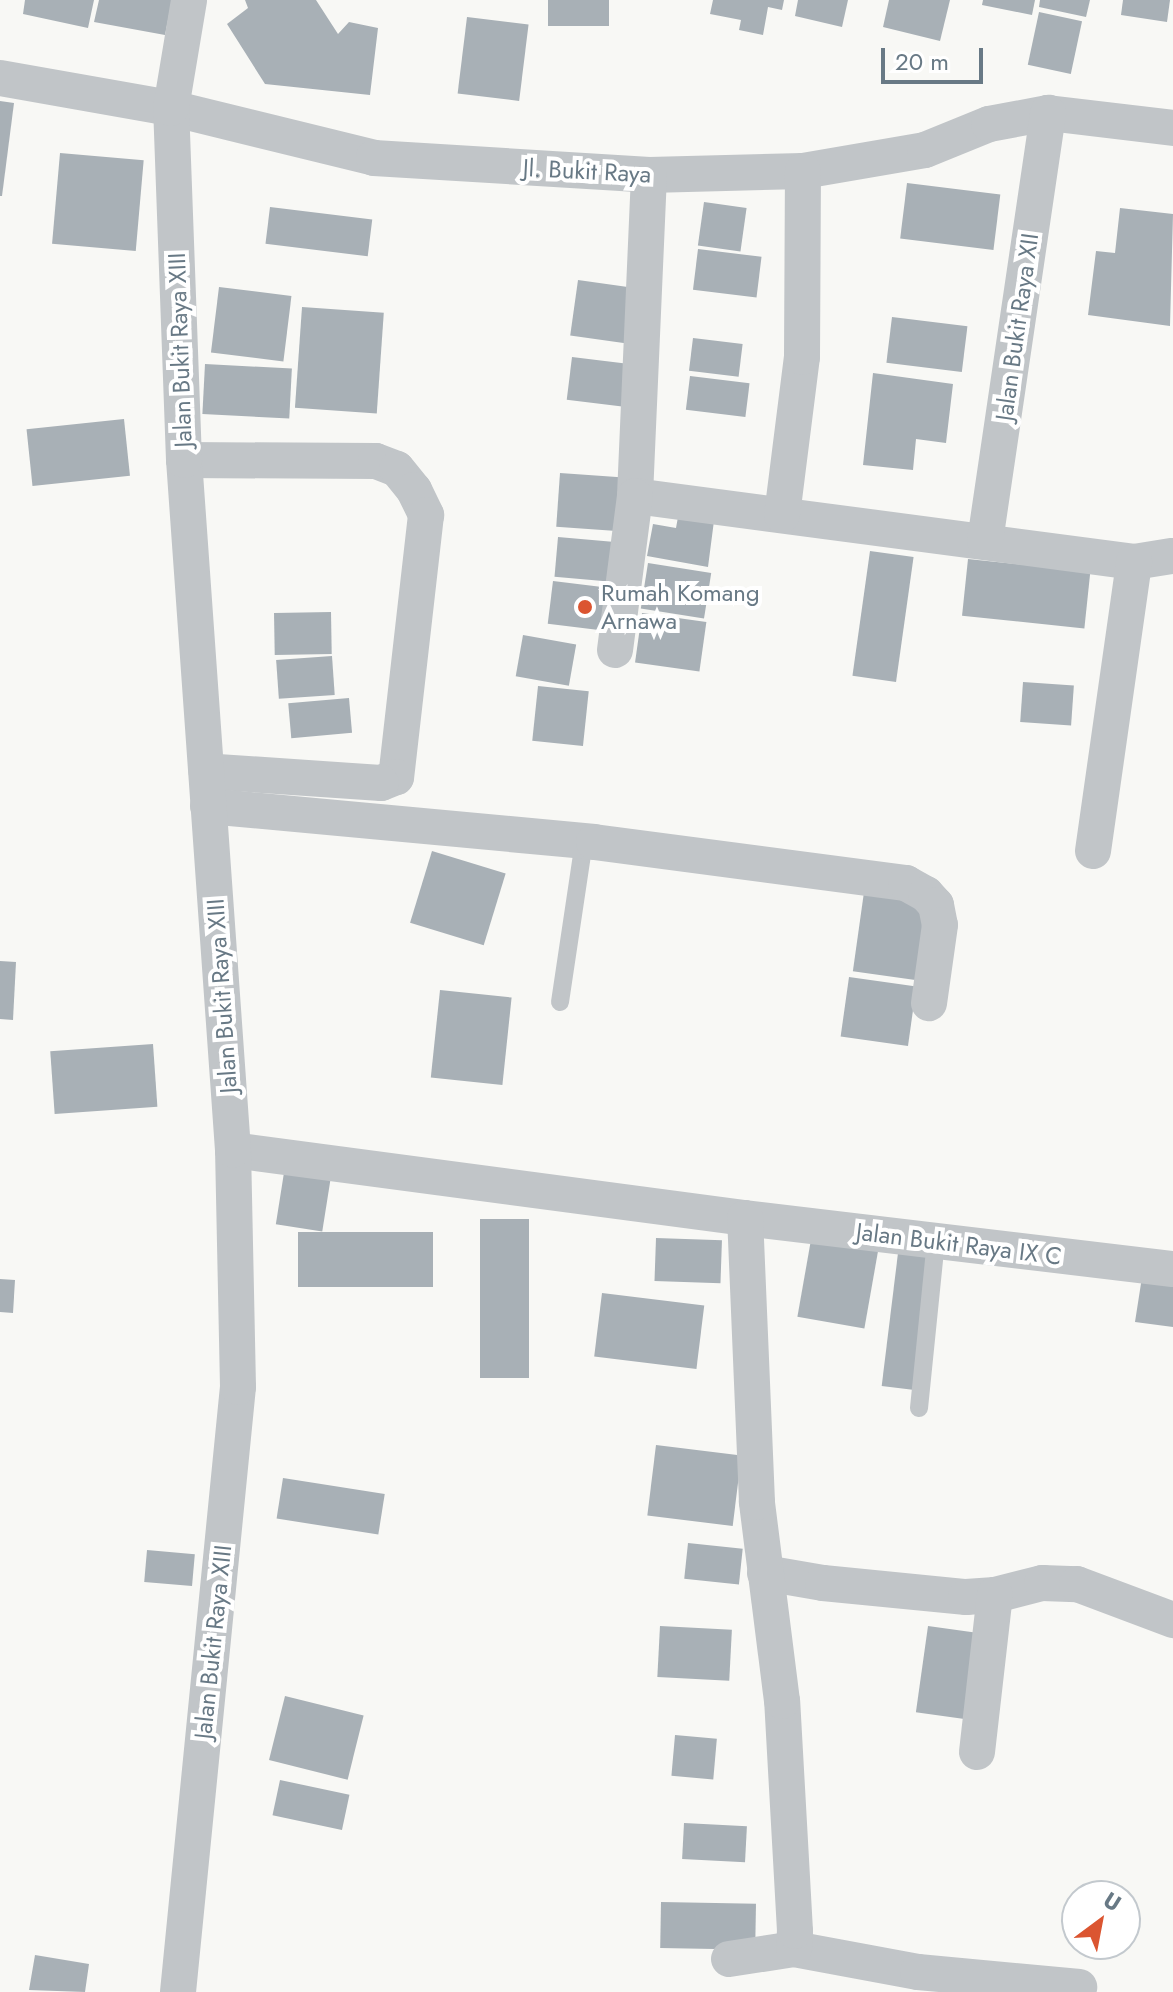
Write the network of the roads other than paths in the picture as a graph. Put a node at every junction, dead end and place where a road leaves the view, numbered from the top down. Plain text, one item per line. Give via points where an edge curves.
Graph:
1 (189, 0) edge
2 (0, 78) edge
3 (171, 108) junction
4 (1048, 113) junction
5 (1173, 128) edge
6 (803, 171) junction
7 (649, 175) junction
8 (184, 460) junction
9 (635, 496) junction
10 (782, 515) junction
11 (985, 541) junction
12 (1173, 556) edge
13 (1134, 562) junction
14 (615, 650) dead end
15 (207, 788) junction
16 (584, 841) junction
17 (1093, 851) dead end
18 (560, 1002) dead end
19 (929, 1003) dead end
20 (233, 1150) junction
21 (745, 1218) junction
22 (936, 1242) junction
23 (1173, 1269) edge
24 (919, 1408) dead end
25 (765, 1573) junction
26 (995, 1595) junction
27 (1173, 1620) edge
28 (977, 1752) dead end
29 (794, 1949) junction
30 (729, 1959) dead end
31 (1079, 1987) dead end
32 (178, 1992) edge

1 - 3 street, Jalan Bukit Raya XIII
2 - 3 street, Jl. Bukit Raya
3 - 7 street, Jl. Bukit Raya via 374,158
3 - 8 street, Jalan Bukit Raya XIII
4 - 5 street, Jl. Bukit Raya
4 - 6 street, Jl. Bukit Raya via 989,124 925,150
4 - 11 street, Jalan Bukit Raya XII
6 - 7 street, Jl. Bukit Raya
6 - 10 street via 802,357
7 - 9 street
8 - 15 street, Jalan Bukit Raya XIII
8 - 15 street via 376,461 397,469 426,515 396,777 381,783
9 - 10 street
9 - 14 street
10 - 11 street
11 - 13 street
12 - 13 street
13 - 17 street
15 - 16 street
15 - 20 street, Jalan Bukit Raya XIII
16 - 18 lane
16 - 19 street via 906,883 936,905 940,925
20 - 21 street, Jalan Bukit Raya IX C
20 - 32 street, Jalan Bukit Raya XIII via 238,1387
21 - 22 street, Jalan Bukit Raya IX C
21 - 25 street
22 - 23 street, Jalan Bukit Raya IX C
22 - 24 lane
25 - 26 street via 936,1595
25 - 29 street via 782,1701
26 - 27 street via 1042,1583 1077,1584
26 - 28 street
29 - 30 street
29 - 31 street via 918,1972

